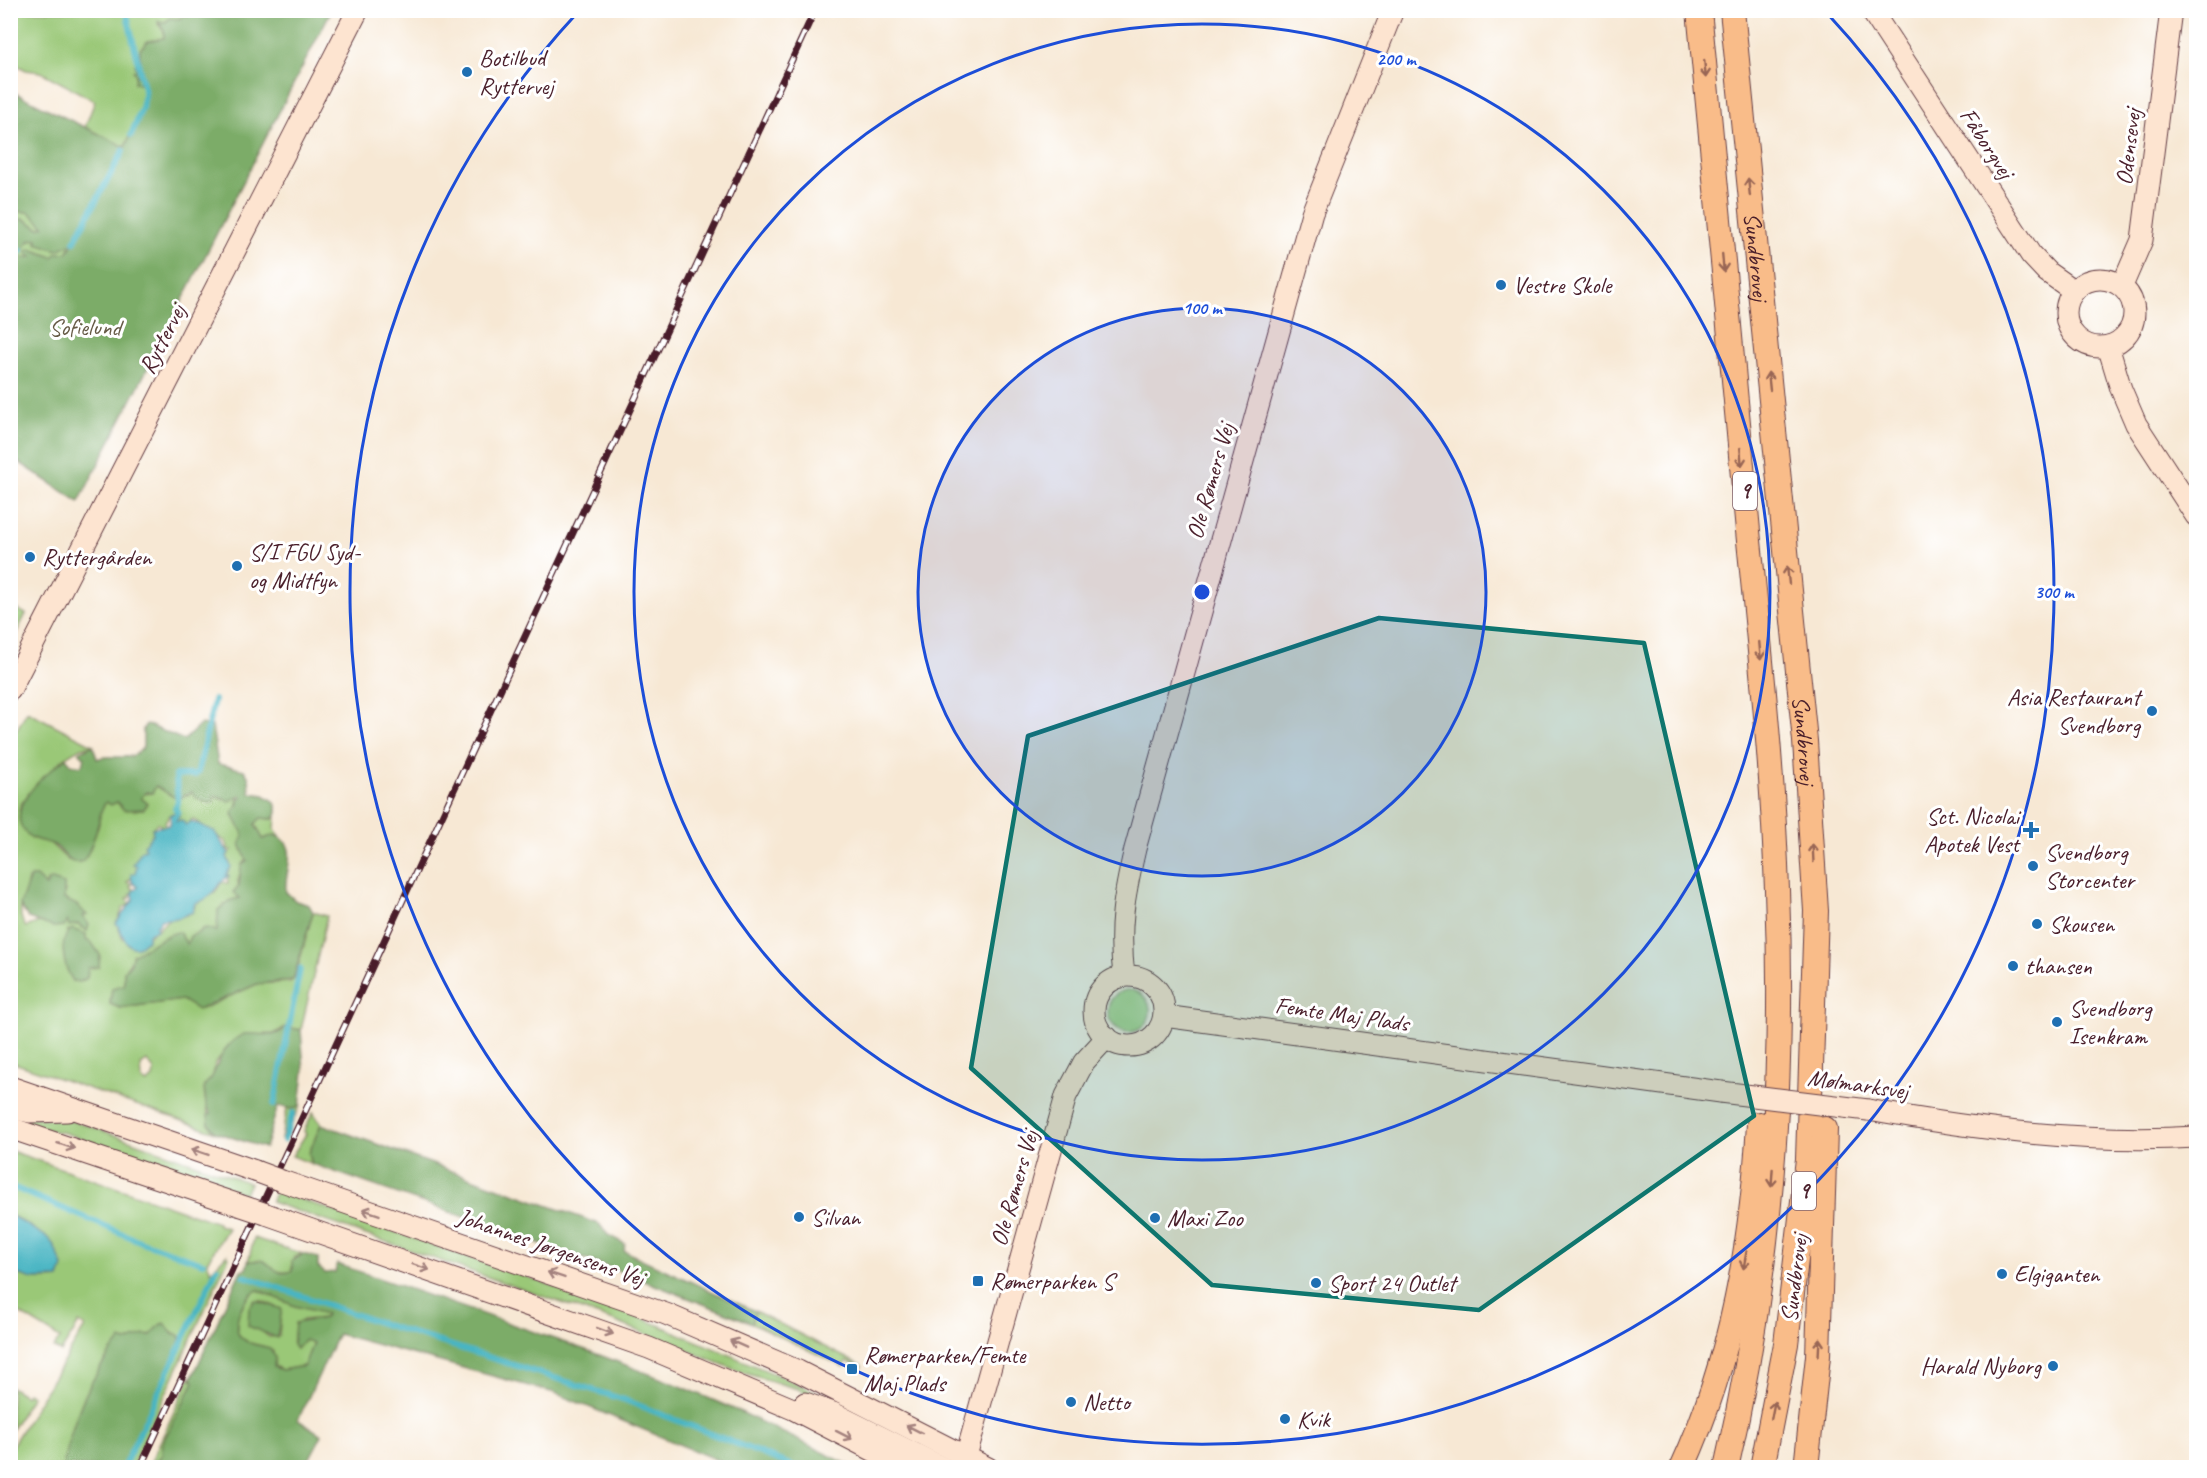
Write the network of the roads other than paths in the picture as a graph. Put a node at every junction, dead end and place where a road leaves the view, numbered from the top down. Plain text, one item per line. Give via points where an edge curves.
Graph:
1 (358, 10) edge
2 (1393, 10) edge
3 (1699, 10) edge
4 (1732, 10) edge
5 (1871, 10) edge
6 (2170, 10) edge
7 (2122, 286) junction
8 (2074, 291) junction
9 (2108, 346) junction
10 (2196, 516) edge
11 (10, 690) edge
12 (1816, 911) junction
13 (1778, 973) junction
14 (1124, 976) junction
15 (1164, 1016) junction
16 (1107, 1037) junction
17 (1513, 1063) joint
18 (10, 1087) edge
19 (10, 1108) edge
20 (82, 1111) junction
21 (10, 1128) edge
22 (2196, 1137) edge
23 (735, 1383) junction
24 (964, 1462) edge
25 (907, 1467) edge
26 (943, 1467) edge
27 (988, 1467) edge
28 (1682, 1467) edge
29 (1725, 1467) edge
30 (1762, 1467) edge
31 (1806, 1467) edge

1 - 11 street, Ryttervej
2 - 14 street, Ole Rømers Vej via 1312,213 1245,449 1121,907
3 -> 13 main road, Sundbrovej / 9 via 1769,752
12 -> 4 main road, Sundbrovej / 9 via 1805,741
5 - 8 street, Fåborgvej via 2031,255
6 - 7 street, Odensevej via 2142,240
7 - 8 street via 2102,279 2082,284
7 - 9 street via 2129,294 2134,315 2126,335
8 - 9 street via 2066,311 2073,333 2082,342
9 - 10 street via 2136,424
30 -> 12 main road, Sundbrovej / 9 via 1786,1344 1808,1159
31 -> 12 main road via 1818,1356 1824,1220 1826,1021
13 -> 28 main road via 1763,1057 1755,1173 1737,1302 1707,1404
13 -> 29 main road, Sundbrovej / 9 via 1778,1064 1770,1204 1749,1351
14 - 15 street via 1154,986 1164,1005
14 - 16 street via 1106,984 1096,1001 1096,1021
15 - 16 street via 1161,1026 1147,1041 1126,1045
15 - 17 street, Femte Maj Plads
16 - 24 street, Ole Rømers Vej via 1084,1062 1066,1096
17 - 22 street, Mølmarksvej, bridge via 2059,1136
18 - 20 street, Johannes Jørgensens Vej
19 - 20 street, Johannes Jørgensens Vej via 30,1112
24 -> 20 street, Johannes Jørgensens Vej, bridge via 798,1371 666,1314
21 -> 23 street, bridge via 608,1332
23 -> 25 street
23 - 26 street via 833,1413
24 - 27 street, Johannes Jørgensens Vej

